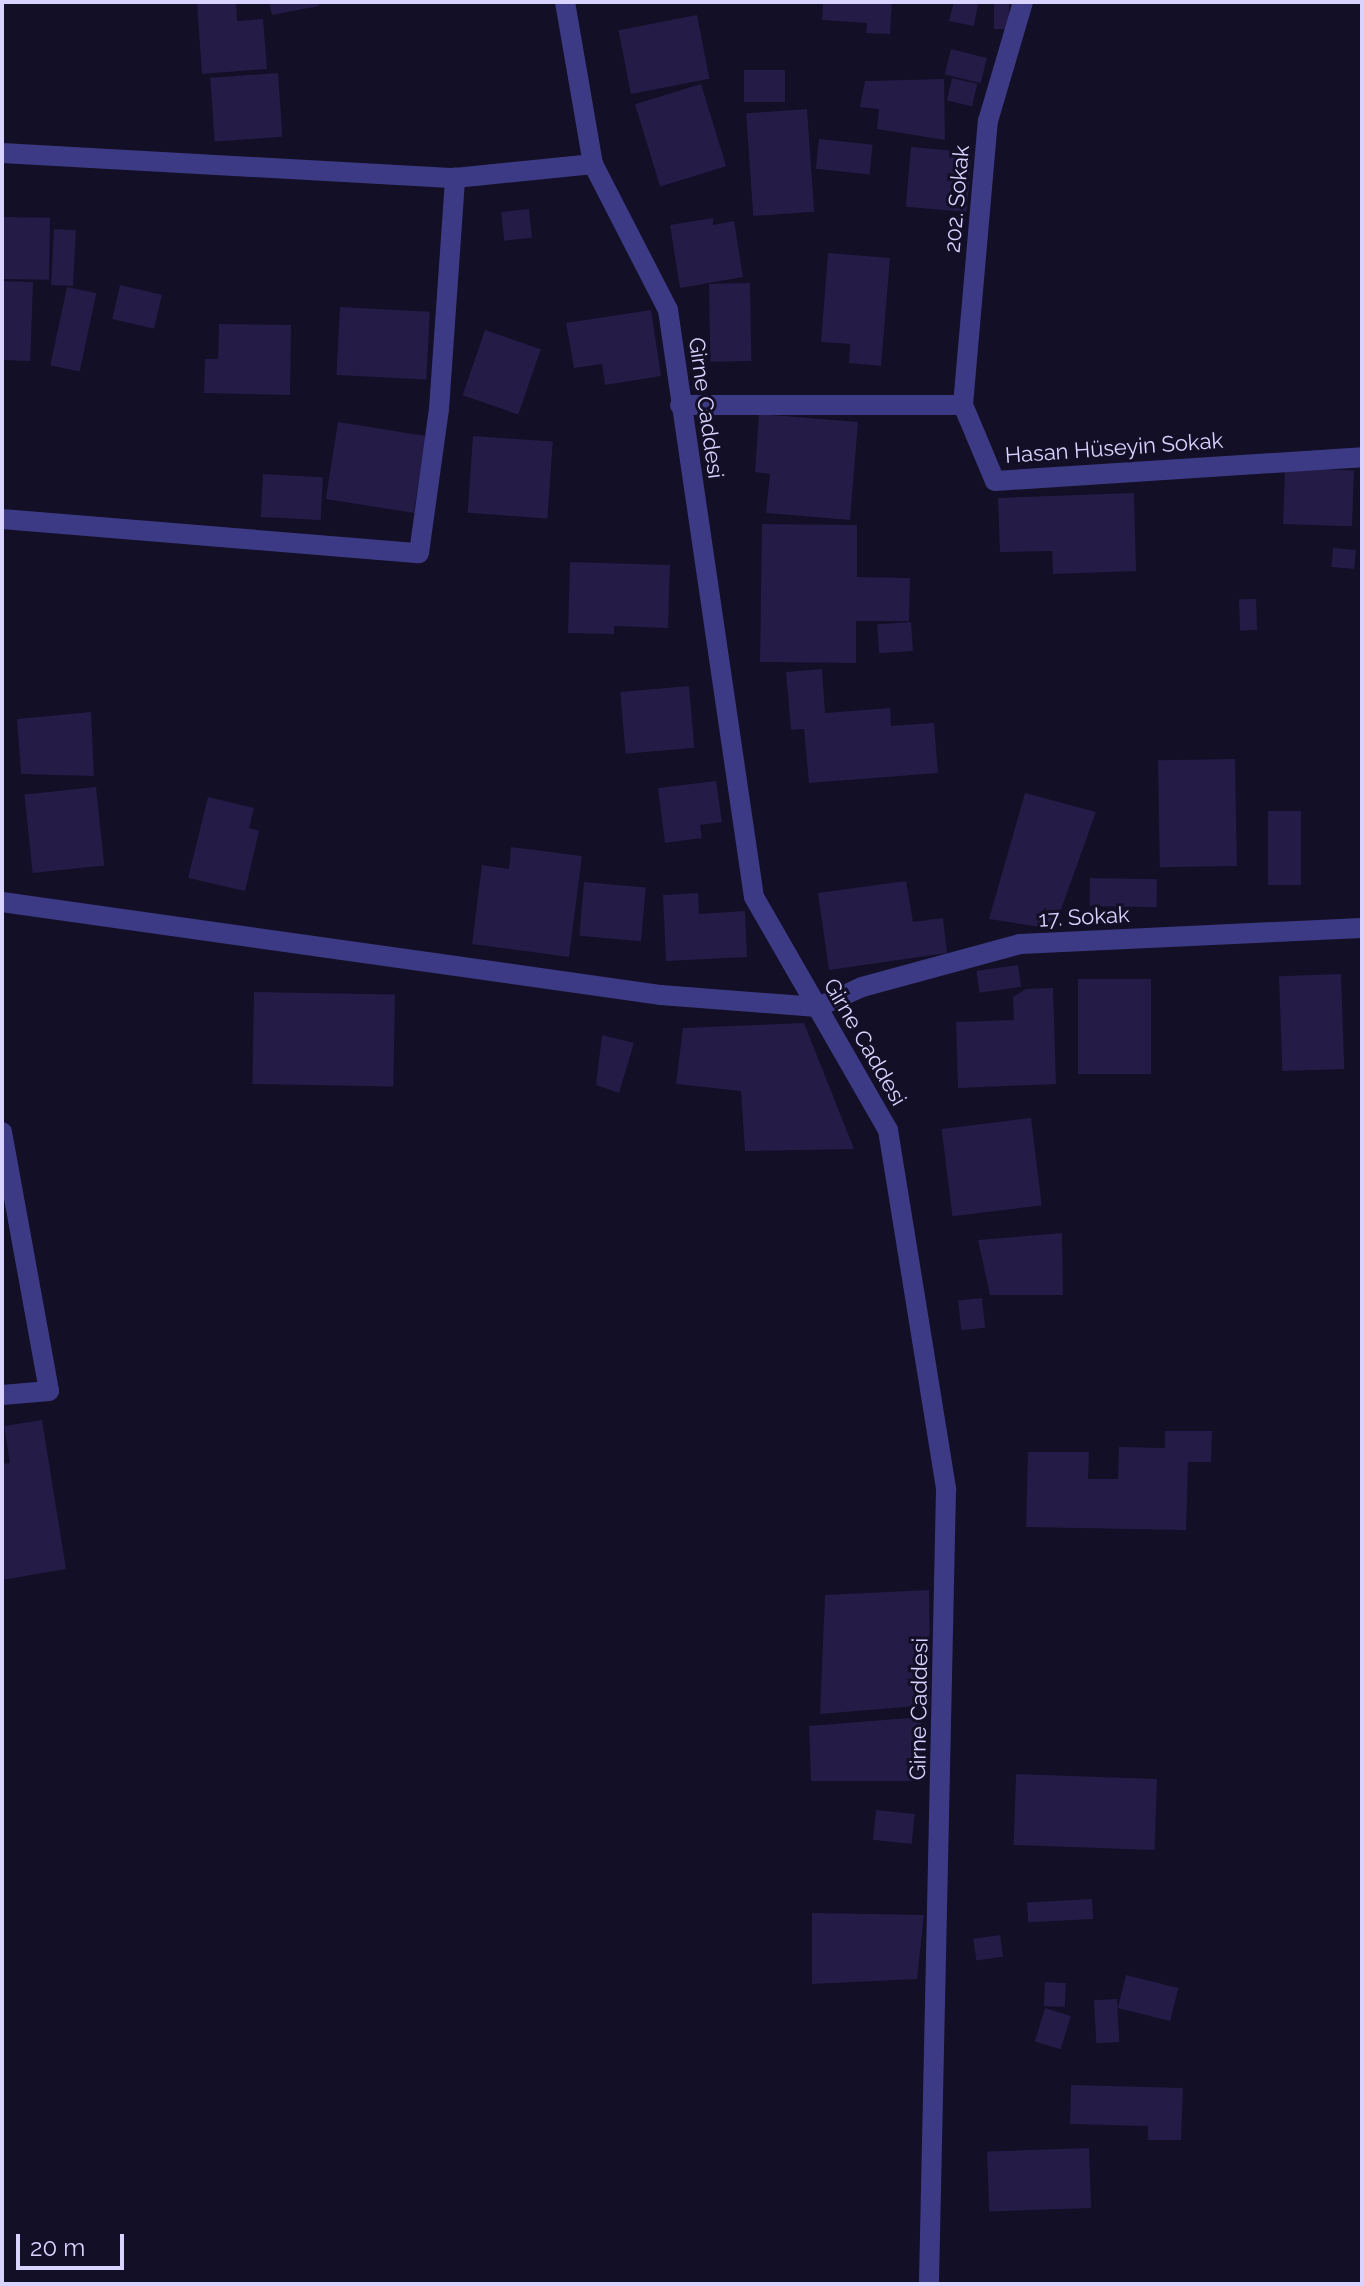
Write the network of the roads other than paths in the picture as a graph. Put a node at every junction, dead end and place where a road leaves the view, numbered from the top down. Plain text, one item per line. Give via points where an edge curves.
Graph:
1 (565, 2) edge
2 (1023, 2) edge
3 (2, 153) edge
4 (593, 164) junction
5 (455, 178) junction
6 (680, 405) junction
7 (963, 405) junction
8 (1362, 457) edge
9 (2, 519) edge
10 (2, 902) edge
11 (1362, 928) edge
12 (818, 1007) junction
13 (2, 1132) edge
14 (2, 1395) edge
15 (929, 2284) edge

1 - 4 street, Girne Caddesi
2 - 7 street, 202. Sokak via 988,121
3 - 5 street
4 - 5 street
4 - 6 street, Girne Caddesi via 668,310
5 - 9 street via 439,409 419,553
6 - 7 street
6 - 12 street, Girne Caddesi via 754,897
7 - 8 street, Hasan Hüseyin Sokak via 995,481
10 - 12 street via 661,995
11 - 12 street, 17. Sokak via 1020,944 862,987
12 - 15 street, Girne Caddesi via 888,1130 946,1490
13 - 14 street via 49,1391

